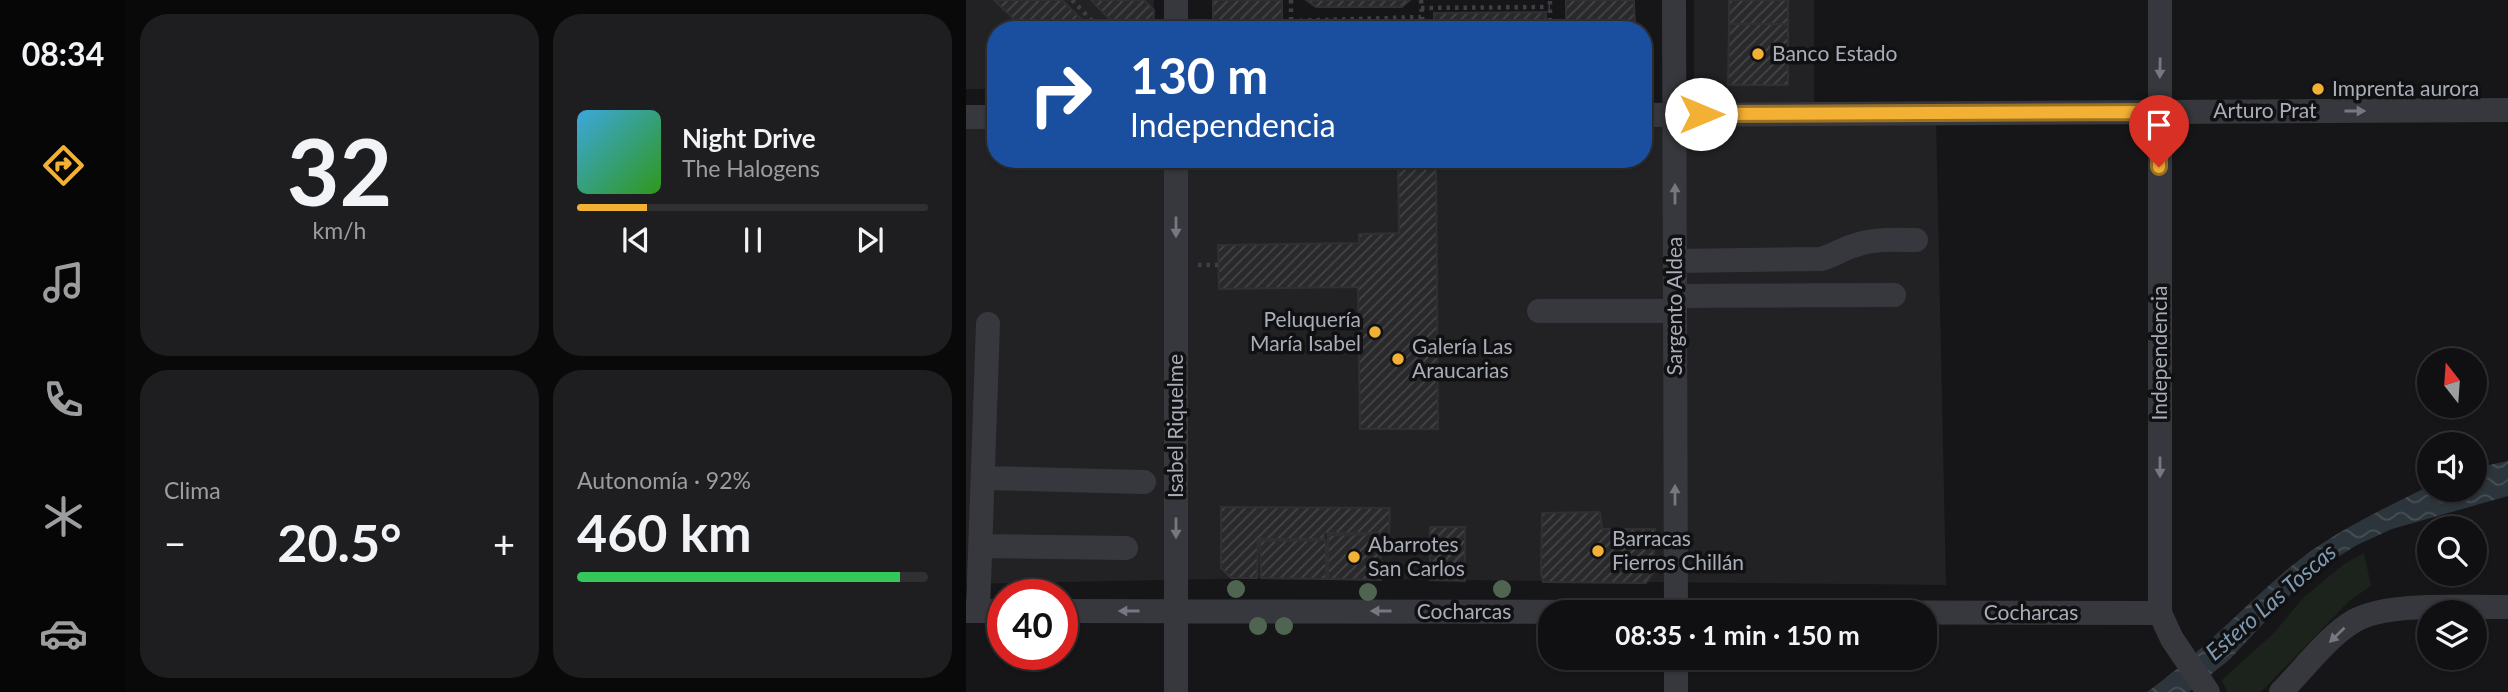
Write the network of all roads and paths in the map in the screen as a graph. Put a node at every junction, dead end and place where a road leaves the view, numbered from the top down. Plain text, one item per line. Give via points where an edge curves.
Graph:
1 (1072, 0) edge
2 (1176, 0) edge
3 (1291, 0) edge
4 (1421, 0) edge
5 (1472, 0) edge
6 (1550, 0) edge
7 (1674, 0) edge
8 (2160, 0) edge
9 (1550, 7) junction
10 (1421, 8) junction
11 (1472, 8) junction
12 (1421, 17) junction
13 (1291, 20) joint
14 (1092, 21) edge
15 (1176, 21) edge
16 (1422, 21) edge
17 (1550, 21) edge
18 (2508, 110) edge
19 (2159, 112) junction
20 (1652, 115) edge
21 (1675, 115) junction
22 (966, 117) edge
23 (987, 117) edge
24 (1176, 168) edge
25 (1916, 240) dead end
26 (1675, 261) junction
27 (1894, 295) dead end
28 (1675, 304) junction
29 (1539, 311) dead end
30 (988, 324) dead end
31 (976, 400) edge
32 (983, 478) junction
33 (1144, 482) dead end
34 (981, 546) junction
35 (1126, 548) dead end
36 (1676, 600) edge
37 (2508, 607) edge
38 (982, 611) edge
39 (1078, 611) edge
40 (1176, 611) junction
41 (1538, 612) edge
42 (1937, 613) edge
43 (2160, 613) junction
44 (1676, 670) edge
45 (1176, 692) edge
46 (1676, 692) edge
47 (2208, 692) edge
48 (2281, 692) edge

1 - 14 path
2 - 15 street
3 - 13 path
4 - 10 path
5 - 11 path
6 - 9 path
7 - 21 street, Sargento Aldea
8 -> 19 street, Independencia
9 - 11 path
9 - 17 path
10 - 11 path
10 - 12 path
12 - 13 path
12 - 16 path
19 -> 18 street, Arturo Prat
19 - 21 street, Arturo Prat
19 -> 43 street, Independencia
20 - 21 street, Arturo Prat
26 -> 21 street, Sargento Aldea
22 - 23 street
24 -> 40 street, Isabel Riquelme
25 - 26 street via 1873,240 1821,260
26 - 28 street, Sargento Aldea
27 - 28 street
28 - 29 street
36 -> 28 street, Sargento Aldea
30 - 31 street
31 - 32 street
32 - 33 street
32 - 34 street
34 - 35 street
34 - 38 street
37 -> 48 street via 2398,609 2370,614 2342,629
40 -> 39 street, Cocharcas
41 -> 40 street, Cocharcas
40 - 45 street, Isabel Riquelme
42 - 43 street, Cocharcas
43 - 47 street, Independencia
44 - 46 street

